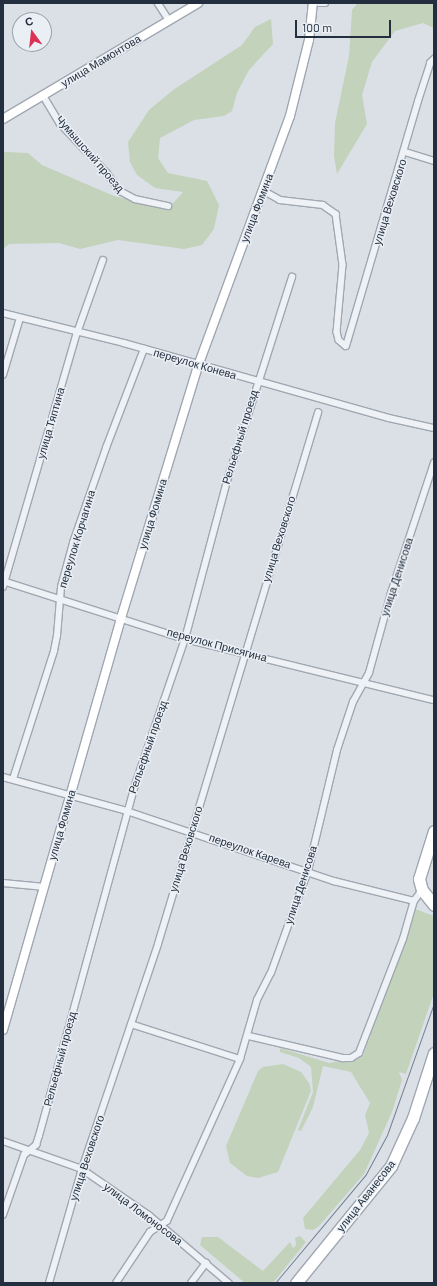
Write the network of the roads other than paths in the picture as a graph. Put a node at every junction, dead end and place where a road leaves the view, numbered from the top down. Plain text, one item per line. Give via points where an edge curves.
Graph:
1 (158, 3) edge
2 (198, 3) edge
3 (313, 3) edge
4 (319, 3) edge
5 (325, 3) edge
6 (169, 20) junction
7 (434, 59) edge
8 (43, 96) junction
9 (3, 119) edge
10 (404, 152) junction
11 (434, 161) edge
12 (264, 190) junction
13 (168, 206) dead end
14 (103, 260) dead end
15 (292, 277) dead end
16 (3, 313) edge
17 (20, 318) junction
18 (77, 333) junction
19 (144, 349) junction
20 (198, 366) junction
21 (3, 375) edge
22 (256, 382) junction
23 (318, 413) dead end
24 (434, 428) edge
25 (434, 463) edge
26 (4, 583) edge
27 (60, 598) junction
28 (122, 618) junction
29 (186, 639) junction
30 (244, 653) junction
31 (365, 684) junction
32 (434, 700) edge
33 (3, 777) edge
34 (13, 779) junction
35 (71, 795) junction
36 (127, 811) junction
37 (192, 831) junction
38 (434, 831) edge
39 (308, 871) junction
40 (3, 883) edge
41 (45, 887) junction
42 (422, 890) junction
43 (414, 901) junction
44 (434, 905) edge
45 (131, 1024) junction
46 (3, 1030) edge
47 (249, 1036) junction
48 (434, 1053) edge
49 (240, 1059) junction
50 (3, 1141) edge
51 (32, 1150) junction
52 (82, 1170) junction
53 (3, 1215) edge
54 (160, 1224) junction
55 (206, 1263) junction
56 (49, 1283) edge
57 (116, 1283) edge
58 (191, 1283) edge
59 (229, 1283) edge
60 (296, 1283) edge

1 - 6 street
2 - 6 street, улица Мамонтова
3 - 12 street, улица Фомина via 310,40 296,95
4 - 5 street
6 - 8 street, улица Мамонтова
7 - 10 street, улица Веховского via 430,62
8 - 9 street, улица Мамонтова
8 - 13 street, Чумышский проезд via 60,124 107,173 120,191 134,199
10 - 11 street
10 - 12 street, улица Веховского via 346,346 339,340 337,332 343,265 336,214 323,205 280,200
12 - 20 street, улица Фомина
14 - 18 street, улица Тяптина
15 - 22 street, Рельефный проезд
16 - 17 street, переулок Конева
17 - 18 street, переулок Конева
17 - 21 street
18 - 19 street, переулок Конева
18 - 26 street, улица Тяптина
19 - 20 street, переулок Конева
19 - 27 street, переулок Корчагина via 73,543
20 - 22 street, переулок Конева
20 - 28 street, улица Фомина
22 - 24 street, переулок Конева
22 - 29 street, Рельефный проезд
23 - 30 street, улица Веховского
25 - 31 street, улица Денисова via 417,509
26 - 27 street, переулок Присягина
27 - 28 street, переулок Присягина
27 - 34 street, переулок Корчагина via 54,651
28 - 29 street, переулок Присягина
28 - 35 street, улица Фомина
29 - 30 street, переулок Присягина
29 - 36 street, Рельефный проезд
30 - 31 street, переулок Присягина
30 - 37 street, улица Веховского
31 - 32 street, переулок Присягина
31 - 39 street, улица Денисова via 353,702 337,750
33 - 34 street, переулок Карева
34 - 35 street, переулок Карева
35 - 36 street, переулок Карева
35 - 41 street, улица Фомина
36 - 37 street, переулок Карева
36 - 51 street, Рельефный проезд via 39,1136
37 - 39 street, переулок Карева
37 - 45 street, улица Веховского
38 - 42 highway via 419,879
39 - 43 street, переулок Карева via 334,881
39 - 47 street, улица Денисова via 271,973 257,1000
40 - 41 street
41 - 46 street, улица Фомина
42 - 43 street
42 - 44 highway
43 - 47 street via 403,939 359,1053 351,1058 343,1058
45 - 49 street
45 - 52 street, улица Веховского
47 - 49 street, улица Денисова
48 - 60 highway, улица Аванесова via 410,1125 391,1166
49 - 54 street, улица Денисова via 167,1221
50 - 51 street, улица Ломоносова
51 - 52 street, улица Ломоносова
51 - 53 street, Рельефный проезд via 24,1155
52 - 54 street, улица Ломоносова
52 - 56 street, улица Веховского
54 - 55 street, улица Ломоносова
54 - 57 street, улица Денисова via 150,1232
55 - 58 street
55 - 59 street, улица Ломоносова

